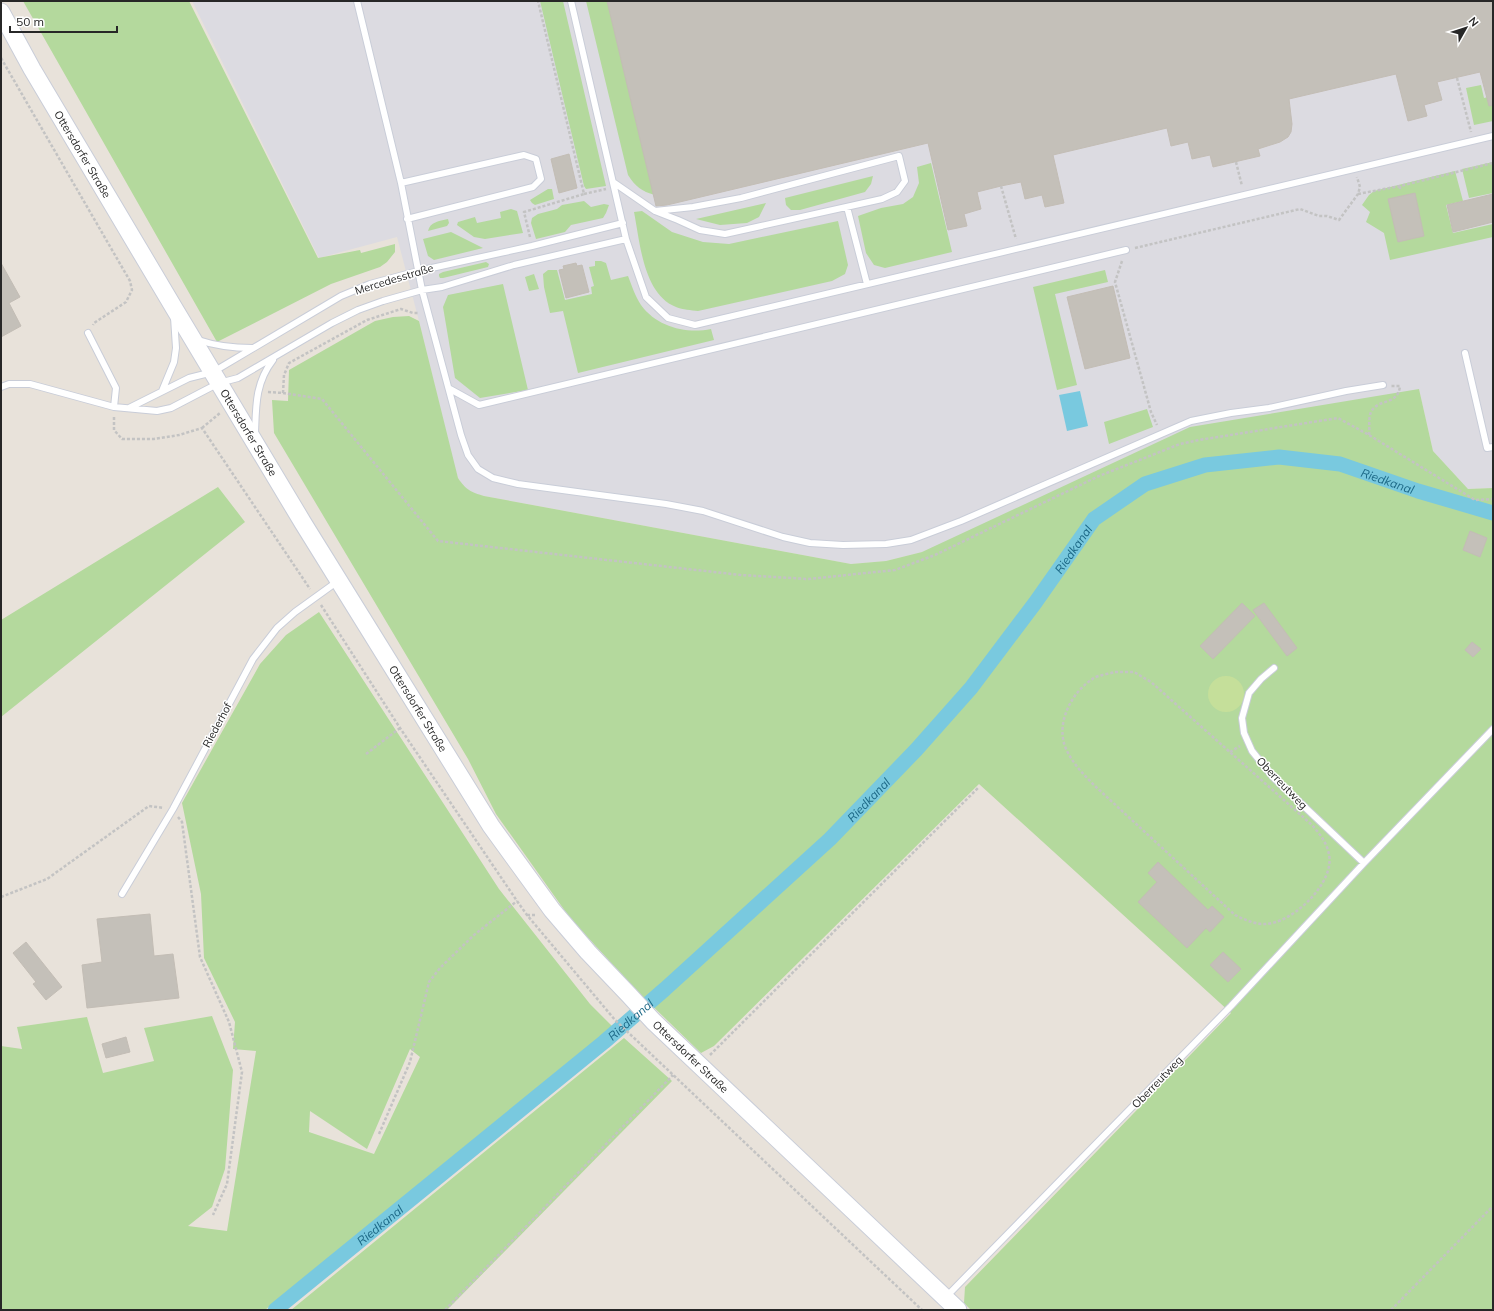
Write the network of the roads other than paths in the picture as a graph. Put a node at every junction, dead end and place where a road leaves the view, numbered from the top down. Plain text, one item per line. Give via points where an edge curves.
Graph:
1 (357, 1) edge
2 (571, 1) edge
3 (1, 12) edge
4 (1493, 136) edge
5 (613, 182) junction
6 (401, 183) junction
7 (847, 207) junction
8 (655, 211) junction
9 (408, 219) junction
10 (623, 223) junction
11 (626, 239) junction
12 (1126, 250) road end
13 (418, 270) junction
14 (868, 284) junction
15 (422, 290) junction
16 (174, 308) junction
17 (88, 333) road end
18 (193, 338) junction
19 (253, 348) junction
20 (1465, 353) dead end
21 (275, 357) junction
22 (216, 377) junction
23 (1383, 385) road end
24 (1, 387) edge
25 (450, 389) junction
26 (162, 391) junction
27 (114, 407) junction
28 (129, 408) junction
29 (254, 441) junction
30 (1493, 447) edge
31 (339, 580) junction
32 (1274, 668) dead end
33 (1493, 730) edge
34 (1364, 863) junction
35 (122, 894) dead end
36 (945, 1298) junction
37 (958, 1310) edge

1 - 6 lane
2 - 5 lane
3 - 16 street, Ottersdorfer Straße
4 - 14 lane
5 - 8 lane
5 - 10 lane
6 - 9 lane
6 - 9 lane via 524,155 536,159 541,179 533,187
7 - 8 lane via 725,234 700,230
7 - 8 lane via 882,199 897,192 905,181 899,156 741,198
7 - 14 lane
9 - 13 lane
10 - 11 lane
10 - 13 lane, Mercedesstraße via 547,243
11 - 14 lane via 646,297 668,318 695,325
11 - 15 lane, Mercedesstraße
12 - 25 lane via 479,405
13 - 15 lane
13 - 19 lane, Mercedesstraße via 370,284 341,296
15 - 21 lane, Mercedesstraße via 358,310
15 - 25 lane
16 - 18 street, Ottersdorfer Straße
16 - 26 lane via 174,362
17 - 27 lane via 116,388
18 - 19 lane via 213,345
18 - 22 street, Ottersdorfer Straße
19 - 22 lane, Mercedesstraße
20 - 30 lane via 1487,448
21 - 22 lane, Mercedesstraße via 238,378
21 - 29 lane via 257,392
22 - 26 lane via 189,378
22 - 28 lane via 171,408 157,411
22 - 29 street, Ottersdorfer Straße
23 - 25 lane via 1190,421 961,521 911,540 886,544 833,545 783,537 703,511 492,478 478,469 468,455
24 - 27 lane via 9,384 30,384
26 - 28 lane
27 - 28 lane
29 - 31 street, Ottersdorfer Straße
31 - 35 lane, Riederhof via 295,612 278,628 253,659 173,809
31 - 36 street, Ottersdorfer Straße via 491,826 552,910 653,1021
32 - 34 lane, Oberreutweg via 1249,694 1242,718 1244,733 1252,751 1273,777
33 - 34 lane, Oberreutweg
34 - 36 lane, Oberreutweg via 1231,1006
36 - 37 street, Ottersdorfer Straße

